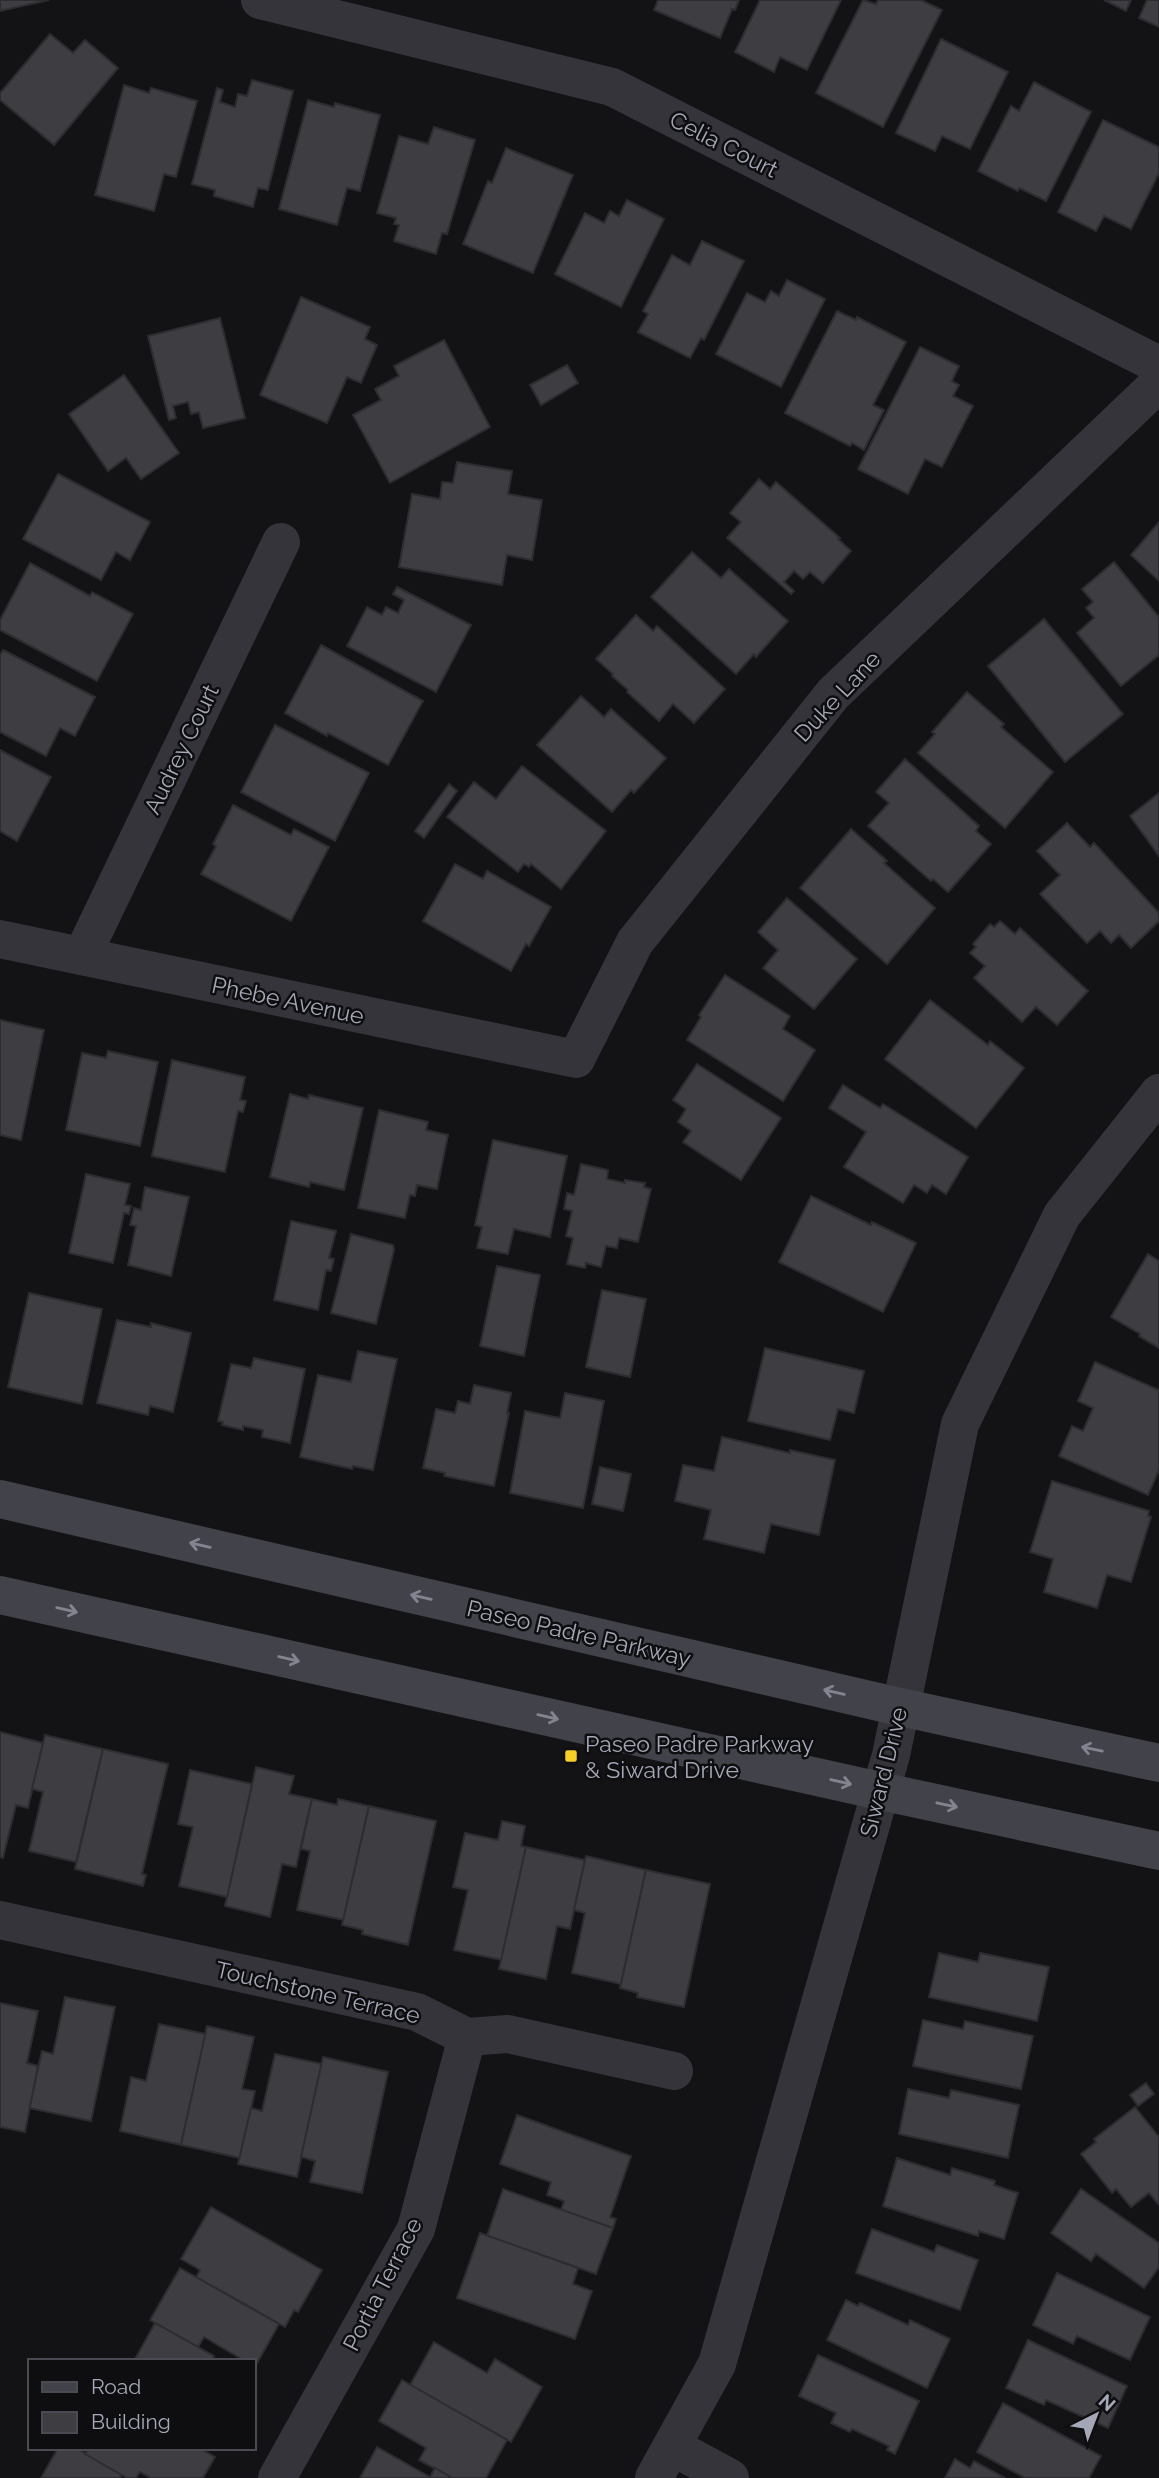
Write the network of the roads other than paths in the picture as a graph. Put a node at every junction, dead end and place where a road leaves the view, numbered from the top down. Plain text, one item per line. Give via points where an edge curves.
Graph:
1 (260, 0) edge
2 (1159, 365) edge
3 (1159, 383) edge
4 (281, 542) dead end
5 (0, 939) edge
6 (82, 956) junction
7 (576, 1059) joint
8 (1159, 1093) edge
9 (0, 1499) edge
10 (0, 1595) edge
11 (900, 1707) junction
12 (1159, 1763) edge
13 (880, 1791) junction
14 (1159, 1851) edge
15 (0, 1920) edge
16 (467, 2037) junction
17 (674, 2071) dead end
18 (663, 2463) edge
19 (277, 2478) edge
20 (730, 2478) edge

1 - 2 street, Celia Court via 612,87
3 - 7 street, Duke Lane via 834,694 635,942
4 - 6 street, Audrey Court
5 - 6 street, Phebe Avenue
6 - 7 street, Phebe Avenue
8 - 11 street, Siward Drive via 1062,1215 960,1424
11 -> 9 main road, Paseo Padre Parkway
10 -> 13 main road
12 -> 11 main road, Paseo Padre Parkway
11 - 13 street, Siward Drive
13 -> 14 main road
13 - 18 street, Siward Drive via 717,2364
15 - 16 street, Touchstone Terrace via 417,2012
16 - 17 street via 508,2034
16 - 19 street, Portia Terrace via 416,2229
18 - 20 street

